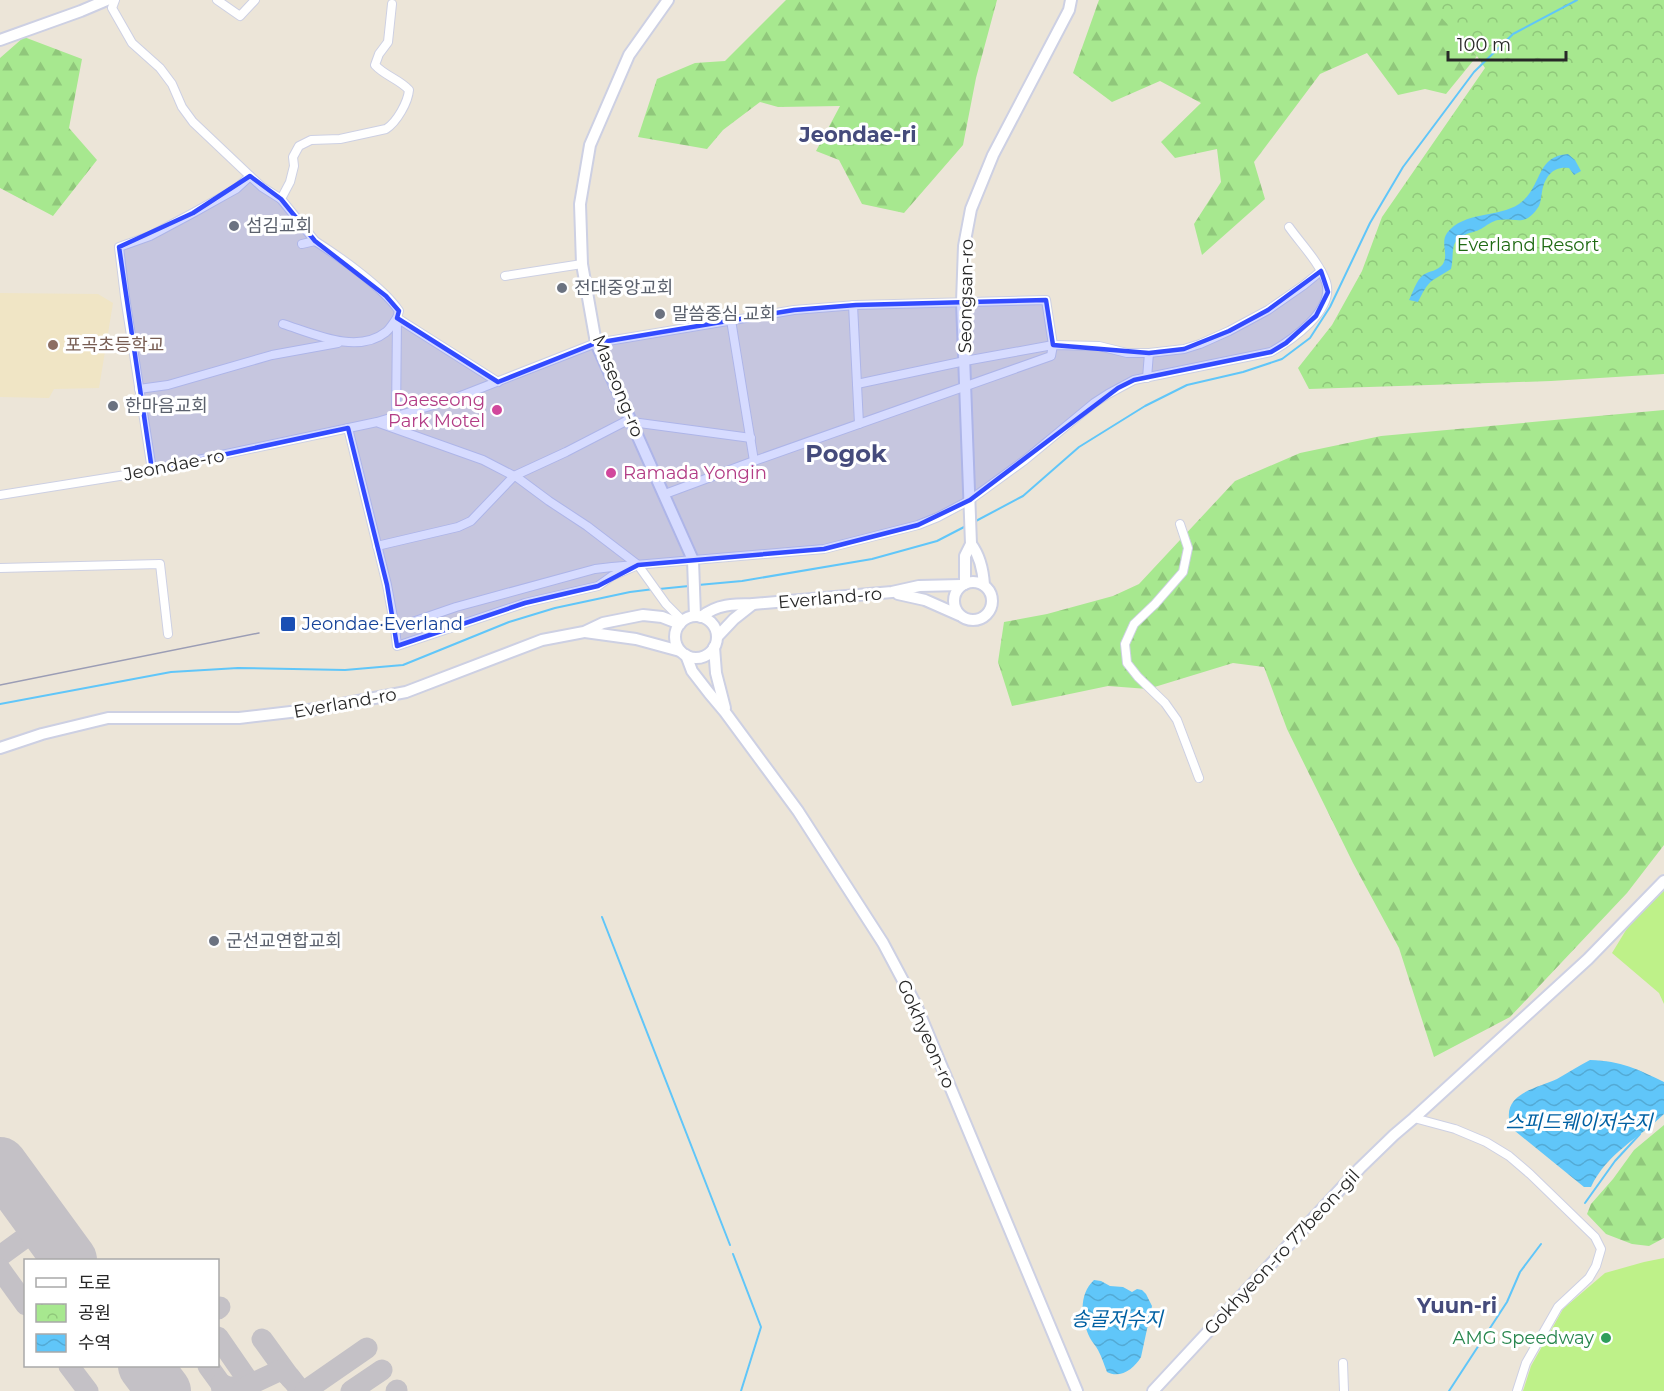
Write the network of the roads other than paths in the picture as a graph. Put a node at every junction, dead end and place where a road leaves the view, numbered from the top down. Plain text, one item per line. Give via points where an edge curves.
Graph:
1 (106, 0) edge
2 (115, 0) edge
3 (218, 0) edge
4 (255, 0) edge
5 (668, 0) edge
6 (1071, 0) edge
7 (392, 4) dead end
8 (0, 40) edge
9 (250, 176) junction
10 (281, 199) junction
11 (1288, 227) dead end
12 (315, 241) junction
13 (302, 244) dead end
14 (582, 264) junction
15 (1321, 271) junction
16 (505, 276) dead end
17 (962, 302) junction
18 (853, 305) junction
19 (398, 318) junction
20 (731, 320) junction
21 (283, 324) dead end
22 (342, 342) junction
23 (596, 343) junction
24 (1053, 345) junction
25 (1149, 353) junction
26 (965, 361) junction
27 (1147, 378) junction
28 (498, 382) junction
29 (857, 384) junction
30 (965, 386) junction
31 (139, 389) junction
32 (396, 418) junction
33 (631, 421) junction
34 (377, 422) junction
35 (859, 424) junction
36 (348, 428) junction
37 (751, 438) junction
38 (754, 460) junction
39 (152, 471) junction
40 (514, 476) junction
41 (665, 494) junction
42 (0, 495) edge
43 (970, 503) junction
44 (1180, 524) dead end
45 (971, 544) junction
46 (377, 546) junction
47 (694, 563) junction
48 (638, 565) junction
49 (0, 568) edge
50 (964, 584) junction
51 (984, 585) junction
52 (892, 592) junction
53 (753, 604) junction
54 (698, 616) junction
55 (960, 616) junction
56 (682, 622) junction
57 (395, 628) junction
58 (584, 632) junction
59 (168, 634) dead end
60 (716, 642) junction
61 (683, 653) junction
62 (725, 712) junction
63 (0, 748) edge
64 (1199, 778) dead end
65 (1664, 881) edge
66 (1414, 1118) junction
67 (1343, 1364) dead end
68 (1076, 1390) edge
69 (1153, 1391) edge
70 (1344, 1391) edge
71 (1517, 1391) edge

1 - 8 main road
2 - 9 street via 112,8 122,27 172,84 193,122
3 - 4 street via 240,16
5 - 14 main road, Maseong-ro via 629,55 590,145 580,204
6 - 17 main road, Seongsan-ro via 993,155 971,209 964,246
7 - 10 street via 388,42 375,65 403,82 409,97 386,129 340,140 311,140 298,146 290,182
9 - 10 street
9 - 31 street via 236,189 193,213 119,247
10 - 12 street
11 - 15 street
12 - 13 street
12 - 19 street via 386,296 399,311
14 - 16 street
14 - 23 main road, Maseong-ro
15 - 25 street via 1268,310 1229,331 1184,349
15 - 27 street via 1327,284 1325,302 1311,322 1286,344 1271,352
17 - 18 street, Jeondae-ro
17 - 24 street, Jeondae-ro via 1046,300
17 - 26 main road, Seongsan-ro
18 - 20 street, Jeondae-ro
18 - 29 street
19 - 22 street via 386,332 368,341
19 - 28 street
19 - 32 street
20 - 23 street, Jeondae-ro
20 - 37 street
21 - 22 street
22 - 31 street via 272,355 168,385
23 - 28 street, Jeondae-ro
23 - 33 main road, Maseong-ro
24 - 25 street
24 - 26 street
24 - 30 street via 1051,356
25 - 27 street
26 - 29 street
26 - 30 main road, Seongsan-ro
27 - 43 street via 1134,380 1108,394
28 - 32 street, Jeondae-ro
29 - 35 street
30 - 35 street
30 - 43 main road, Seongsan-ro
31 - 39 street
32 - 34 street, Jeondae-ro
33 - 37 street
33 - 40 street
33 - 41 main road, Maseong-ro
34 - 36 street, Jeondae-ro
34 - 40 street via 475,456
35 - 38 street
36 - 39 street, Jeondae-ro
36 - 46 street
37 - 38 street
38 - 41 street
39 - 42 street, Jeondae-ro
40 - 46 street via 471,521
40 - 48 street
41 - 47 main road, Maseong-ro
43 - 45 main road, Seongsan-ro
43 - 47 street via 918,525 824,549
44 - 64 street via 1188,548 1183,572 1134,624 1125,644 1127,663 1177,720
45 - 50 main road
45 - 51 main road via 978,553
46 - 57 street
47 - 48 street
47 - 54 main road
48 - 56 street
48 - 57 street via 595,569
48 - 57 street via 598,586 525,603 397,646
49 - 59 street via 160,564
50 - 51 main road
50 - 52 main road, Everland-ro
50 - 55 main road via 954,597
51 - 55 main road via 992,596 991,610 979,620
52 - 53 main road, Everland-ro
52 - 55 main road via 925,600
53 - 54 main road, Everland-ro via 718,607
53 - 60 main road via 734,619
54 - 56 main road, Everland-ro
54 - 60 main road via 714,626
56 - 58 main road, Everland-ro via 643,615 603,623
56 - 61 main road via 675,637
58 - 61 main road via 636,639
58 - 63 main road, Everland-ro via 542,640 406,692 316,710 239,718 108,718
60 - 61 main road via 705,656
60 - 62 main road via 716,673
61 - 62 main road, Gokhyeon-ro via 692,671
62 - 68 main road, Gokhyeon-ro via 804,820 883,943 916,1005
65 - 66 main road, Gokhyeon-ro 77beon-gil via 1588,959
66 - 69 main road, Gokhyeon-ro 77beon-gil via 1360,1168
66 - 71 street via 1455,1129 1509,1156 1595,1237 1601,1249 1589,1278 1558,1307 1526,1363
67 - 70 street

